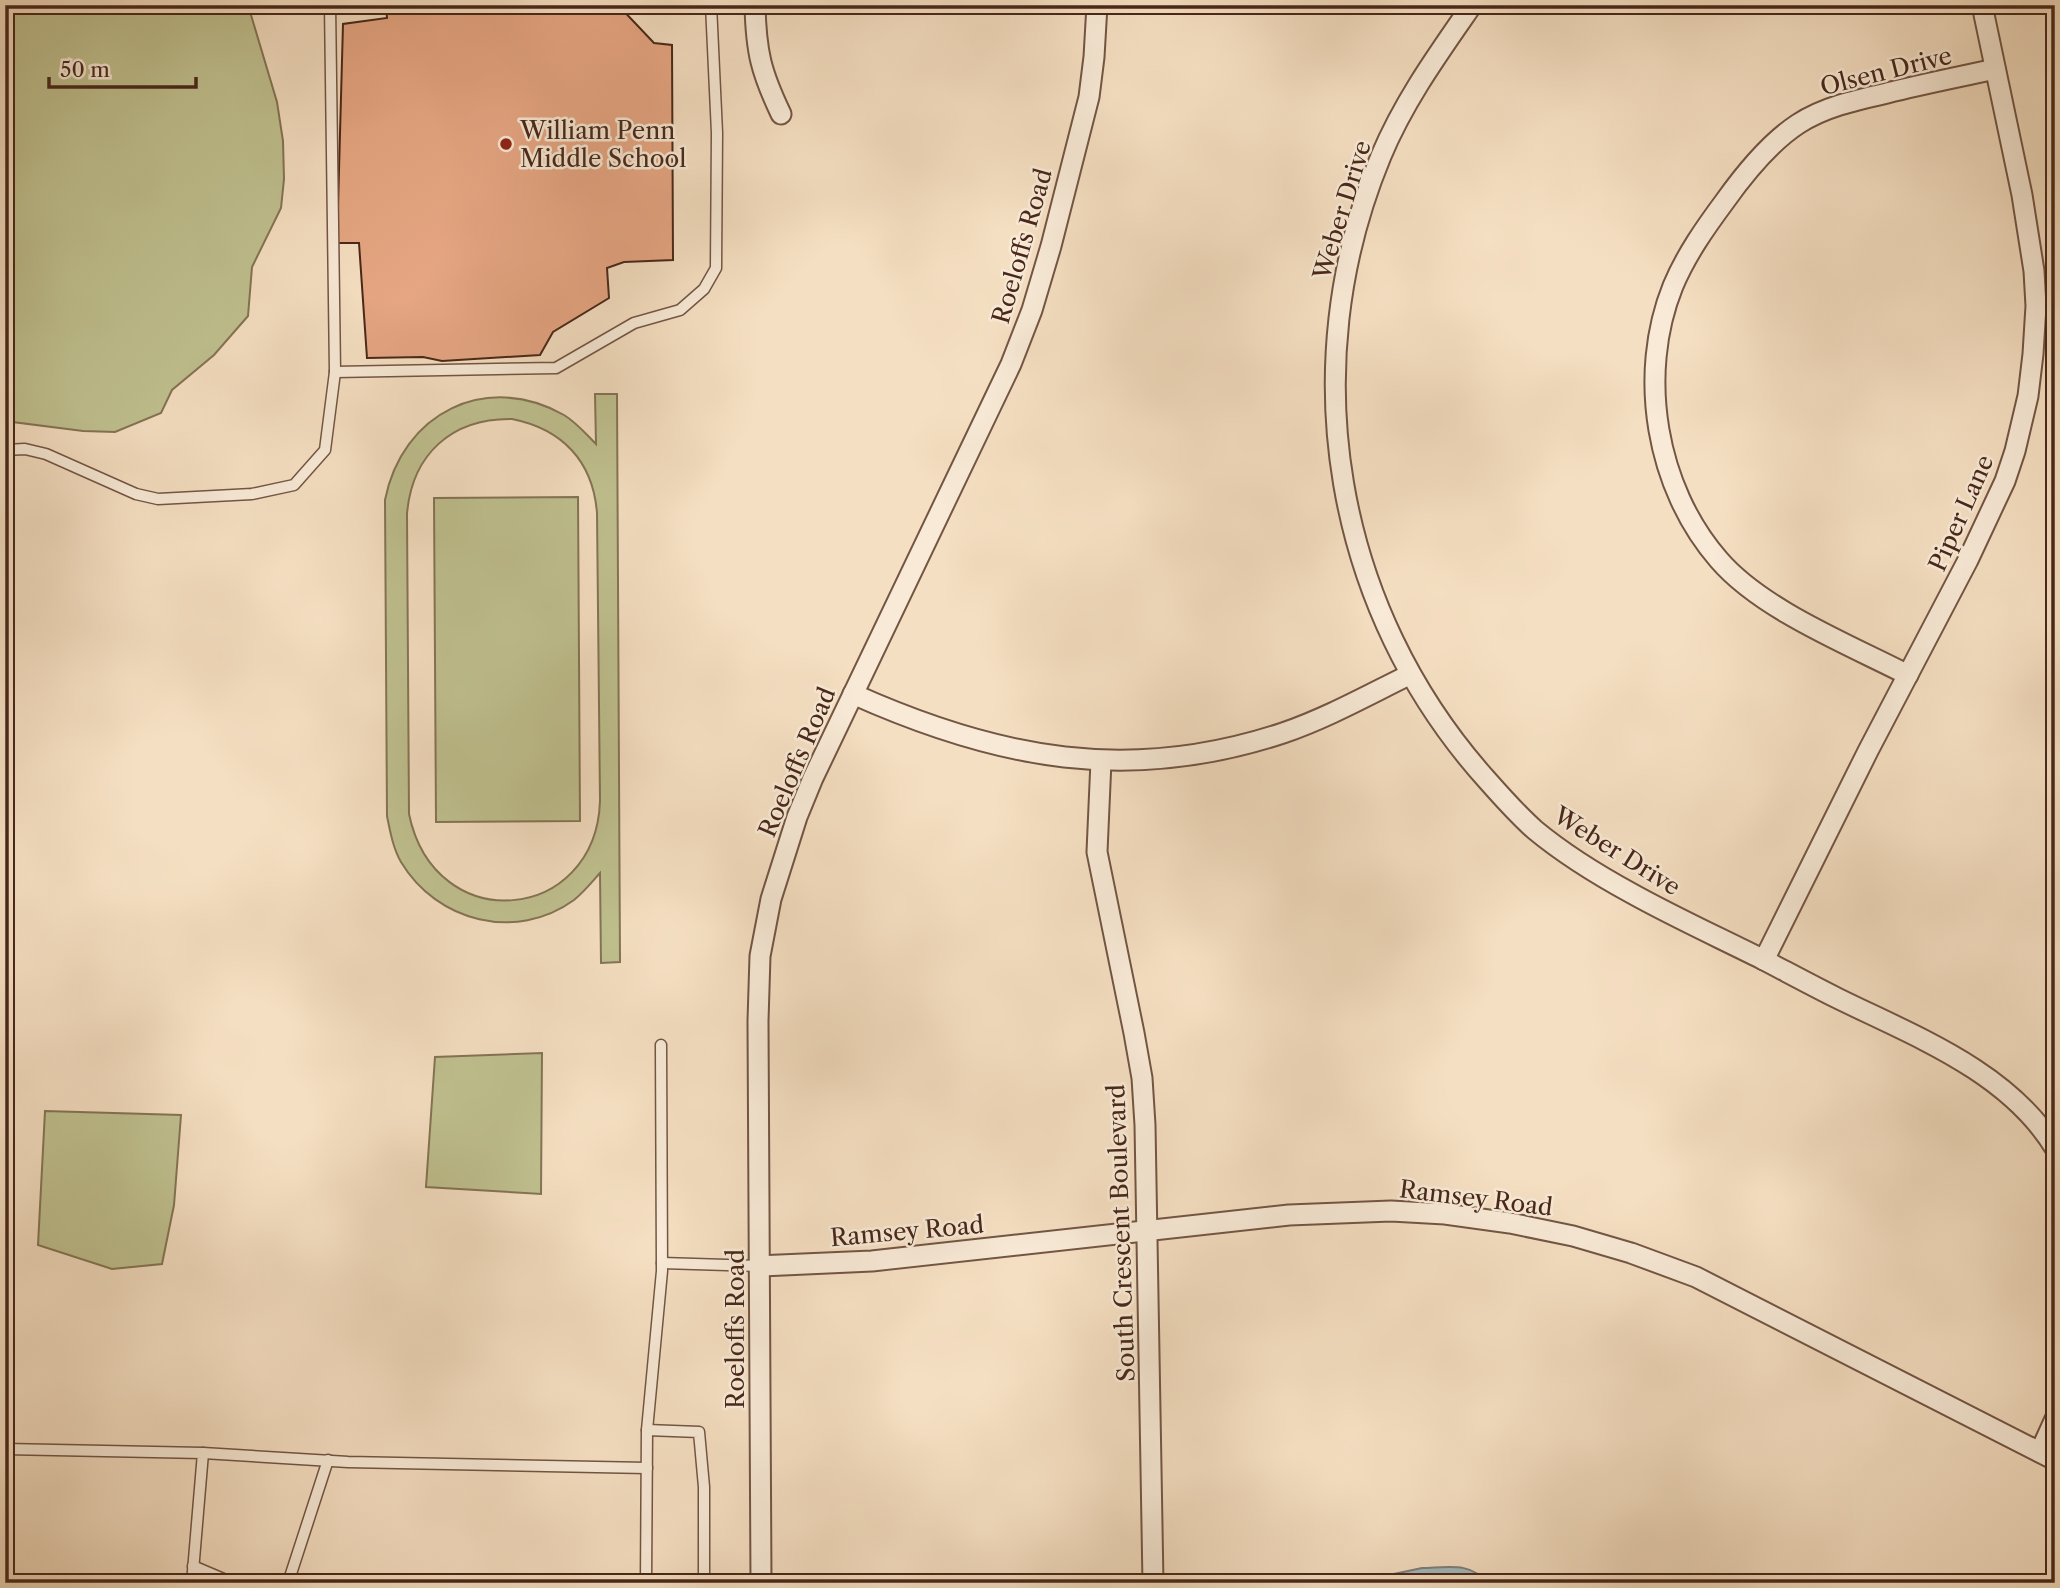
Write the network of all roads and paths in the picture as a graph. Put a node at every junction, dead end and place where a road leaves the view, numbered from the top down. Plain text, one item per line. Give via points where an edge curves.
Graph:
1 (330, 5) edge
2 (711, 5) edge
3 (755, 5) edge
4 (1097, 5) edge
5 (1472, 5) edge
6 (1982, 5) edge
7 (1995, 69) junction
8 (781, 114) dead end
9 (334, 372) junction
10 (5, 450) edge
11 (1908, 674) junction
12 (1409, 675) junction
13 (853, 694) junction
14 (1101, 761) junction
15 (1764, 960) junction
16 (660, 1045) dead end
17 (2055, 1148) edge
18 (1147, 1230) junction
19 (662, 1263) junction
20 (759, 1266) junction
21 (2055, 1419) edge
22 (646, 1430) junction
23 (5, 1449) edge
24 (203, 1453) junction
25 (2048, 1456) edge
26 (328, 1460) junction
27 (647, 1468) junction
28 (193, 1566) junction
29 (192, 1583) edge
30 (233, 1583) edge
31 (286, 1583) edge
32 (646, 1583) edge
33 (704, 1583) edge
34 (761, 1583) edge
35 (1153, 1583) edge

1 - 9 lane
2 - 9 lane via 717,133 716,268 704,289 680,310 634,323 556,368
3 - 8 street via 760,64
4 - 13 street, Roeloffs Road via 1088,97 1032,310 1011,364
5 - 12 street, Weber Drive via 1421,78 1381,156 1347,262 1336,353 1335,403 1350,517 1376,605
6 - 7 street, Piper Lane
7 - 11 street, Piper Lane via 2034,271 2035,330 2028,396 2006,481
7 - 11 street, Olsen Drive via 1853,101 1797,125 1739,181 1693,244 1660,328 1656,406 1661,440 1682,503 1698,532 1719,561 1769,602
9 - 10 lane via 325,450 294,485 252,494 158,499 136,494 46,454
11 - 15 street, Piper Lane
12 - 14 street via 1286,732 1247,744 1192,754
12 - 15 street, Weber Drive via 1467,758 1535,830 1631,893
13 - 14 street via 967,738 1041,755
13 - 20 street, Roeloffs Road via 797,817 771,899 760,956
14 - 18 street, South Crescent Boulevard via 1097,852 1142,1078
15 - 17 street, Weber Drive via 1980,1073 2030,1115
16 - 19 lane
18 - 20 street, Ramsey Road via 872,1261
18 - 25 street, Ramsey Road via 1289,1215 1391,1211 1446,1214 1573,1236 1696,1277
18 - 35 street, South Crescent Boulevard
19 - 20 lane
19 - 22 lane
20 - 34 street, Roeloffs Road
21 - 25 street
22 - 27 lane
22 - 33 lane via 699,1432
23 - 24 lane
24 - 26 lane
24 - 28 lane
26 - 27 lane
26 - 31 lane
27 - 32 lane
28 - 29 lane
28 - 30 lane

